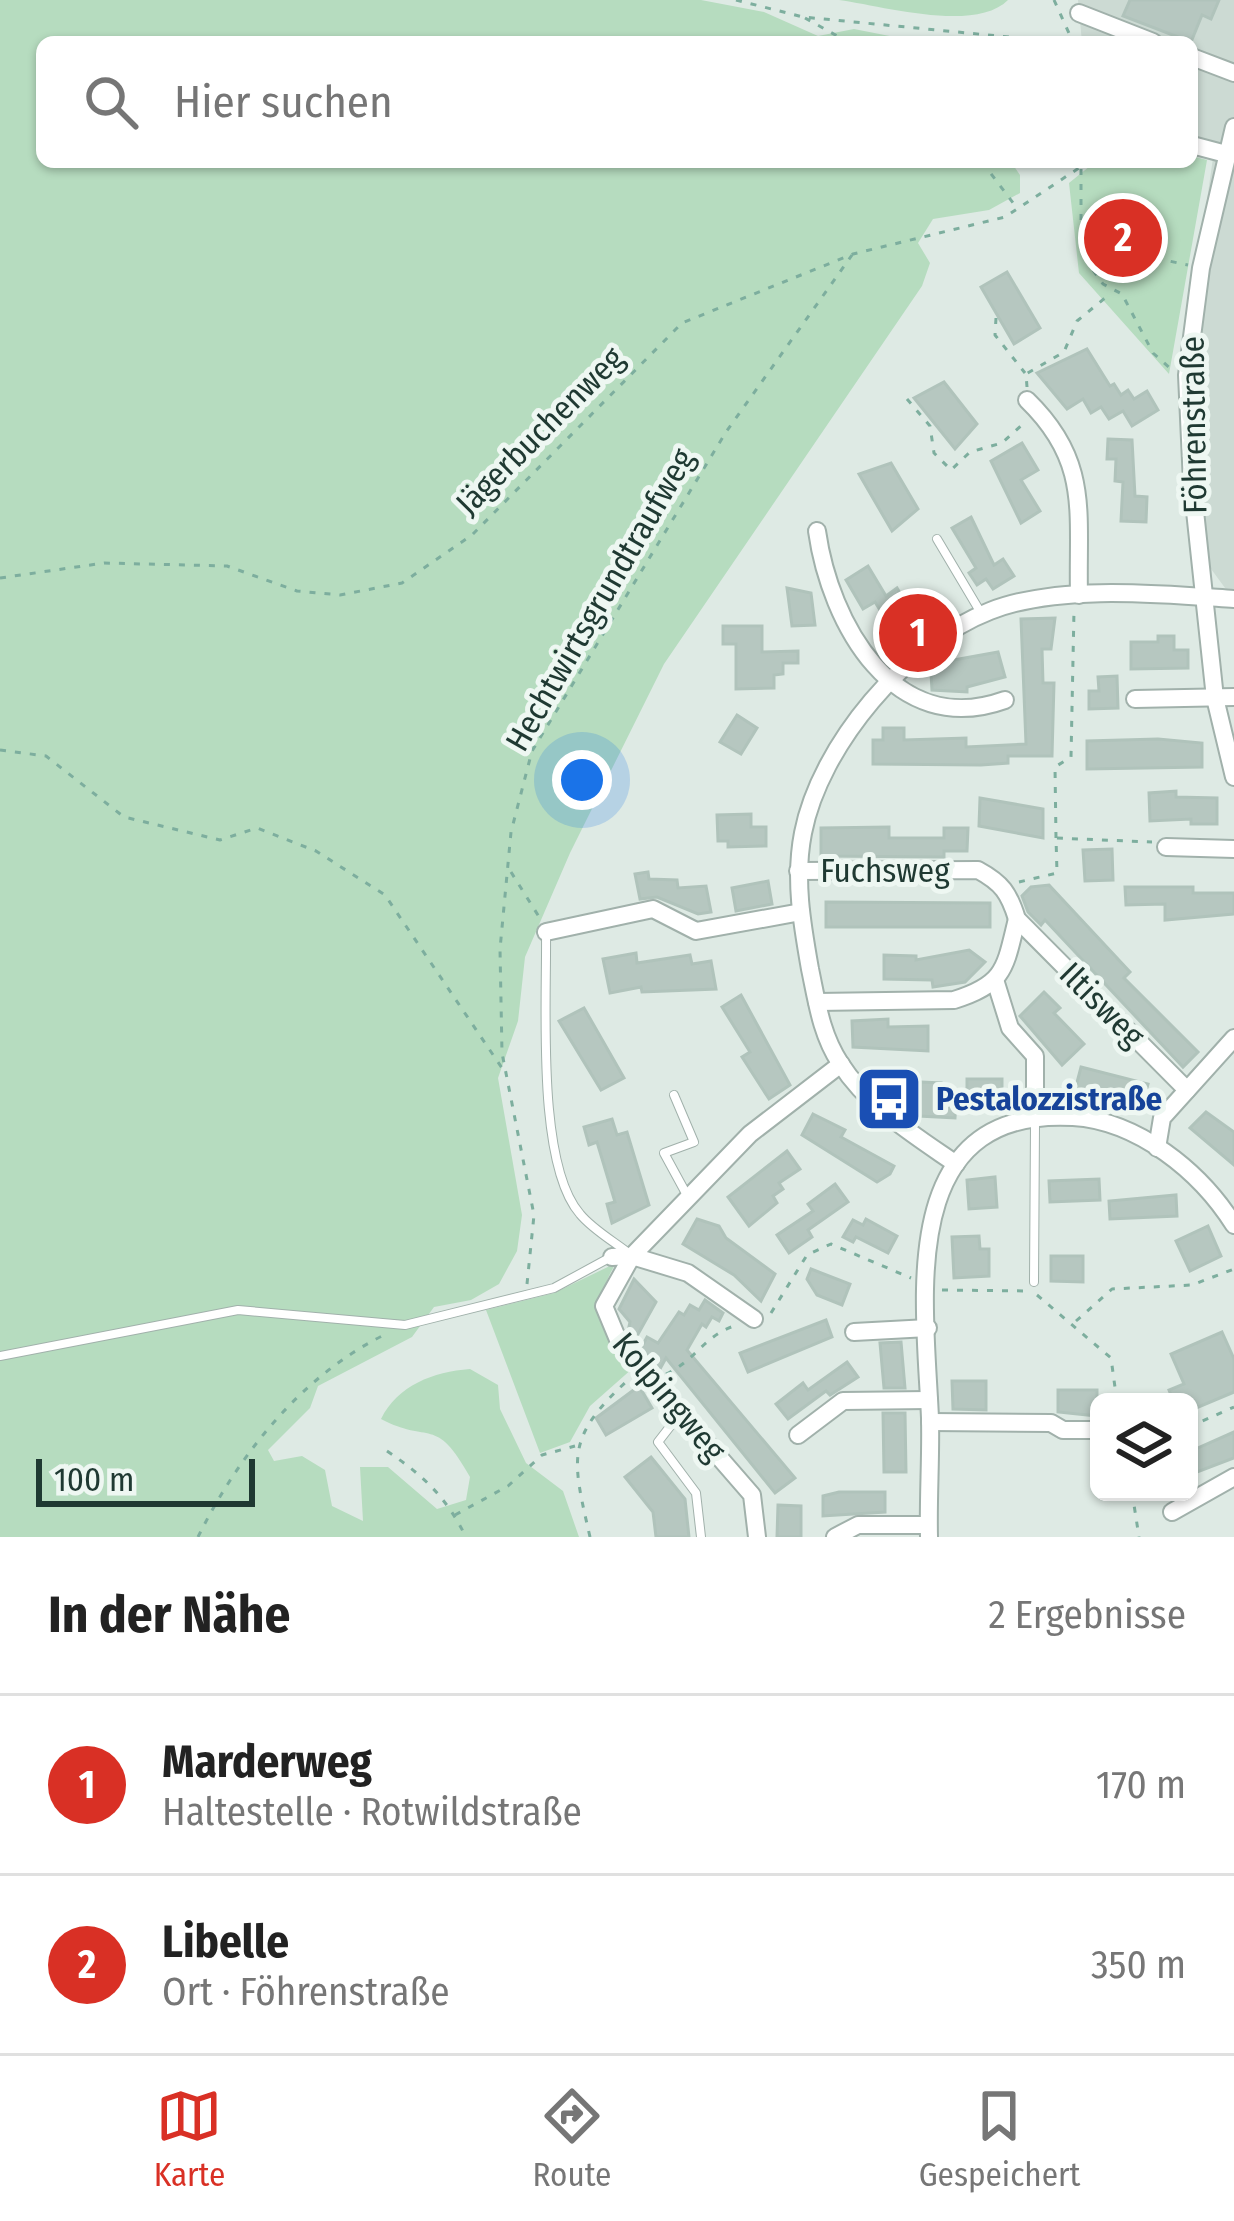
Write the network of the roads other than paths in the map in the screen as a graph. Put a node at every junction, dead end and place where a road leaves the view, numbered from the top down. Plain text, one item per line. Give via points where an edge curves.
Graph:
1 (1079, 14) dead end
2 (1137, 36) edge
3 (1198, 59) edge
4 (1234, 74) edge
5 (1234, 127) edge
6 (1198, 147) edge
7 (1226, 154) junction
8 (1033, 405) road end
9 (817, 532) dead end
10 (937, 539) dead end
11 (1076, 595) junction
12 (1206, 597) junction
13 (1234, 598) edge
14 (982, 614) junction
15 (894, 682) junction
16 (1225, 698) edge
17 (1135, 699) dead end
18 (1005, 700) dead end
19 (1234, 777) edge
20 (1166, 847) road end
21 (1234, 849) edge
22 (798, 872) junction
23 (801, 912) junction
24 (1017, 919) junction
25 (546, 932) joint
26 (995, 983) junction
27 (817, 1002) junction
28 (1232, 1046) edge
29 (841, 1064) junction
30 (1187, 1090) junction
31 (674, 1095) dead end
32 (1035, 1117) junction
33 (1157, 1148) junction
34 (956, 1164) junction
35 (688, 1198) junction
36 (1234, 1225) edge
37 (632, 1256) junction
38 (612, 1257) joint
39 (1034, 1282) dead end
40 (754, 1319) dead end
41 (928, 1328) junction
42 (854, 1332) dead end
43 (0, 1356) edge
44 (929, 1400) junction
45 (681, 1413) junction
46 (930, 1422) junction
47 (1090, 1430) edge
48 (798, 1436) dead end
49 (1234, 1478) edge
50 (1172, 1512) dead end
51 (929, 1531) edge
52 (701, 1537) edge
53 (757, 1537) edge
54 (836, 1537) edge

1 - 2 street
3 - 4 street
5 - 7 street, Föhrenstraße
6 - 7 street
7 - 12 street, Föhrenstraße via 1187,375
8 - 11 street via 1056,428 1076,475
9 - 15 street via 836,612
10 - 14 lane
11 - 12 street
11 - 14 street
12 - 13 street
12 - 16 street, Föhrenstraße
14 - 15 street via 945,634
15 - 18 street via 934,705
15 - 22 street via 814,795
16 - 17 street
16 - 19 street, Föhrenstraße
20 - 21 street
22 - 23 street
22 - 24 street, Fuchsweg via 978,871 1008,891
23 - 25 street via 696,931 653,909
23 - 27 street
24 - 26 street
24 - 30 street, Iltisweg
25 - 37 lane via 548,1101 563,1186 580,1214
26 - 27 street via 954,1000
26 - 32 street via 1010,1028 1035,1056
27 - 29 street
28 - 30 street
29 - 34 street via 878,1108
29 - 35 street via 750,1134
30 - 33 street via 1162,1118
31 - 35 lane via 694,1142 664,1154 665,1163
32 - 33 street via 1106,1122
32 - 34 street via 997,1132
32 - 39 lane
33 - 36 street
34 - 41 street via 928,1223
35 - 37 street
37 - 38 street
37 - 40 street via 688,1273
37 - 45 street, Kolpingweg via 609,1288 610,1330
38 - 43 lane via 554,1288 405,1325 238,1310
41 - 42 street
41 - 44 street
44 - 46 street
44 - 48 street via 843,1401
45 - 52 lane via 658,1442 696,1492
45 - 53 street, Kolpingweg via 752,1495
46 - 47 street
46 - 51 street
49 - 50 street
51 - 54 street via 858,1525

